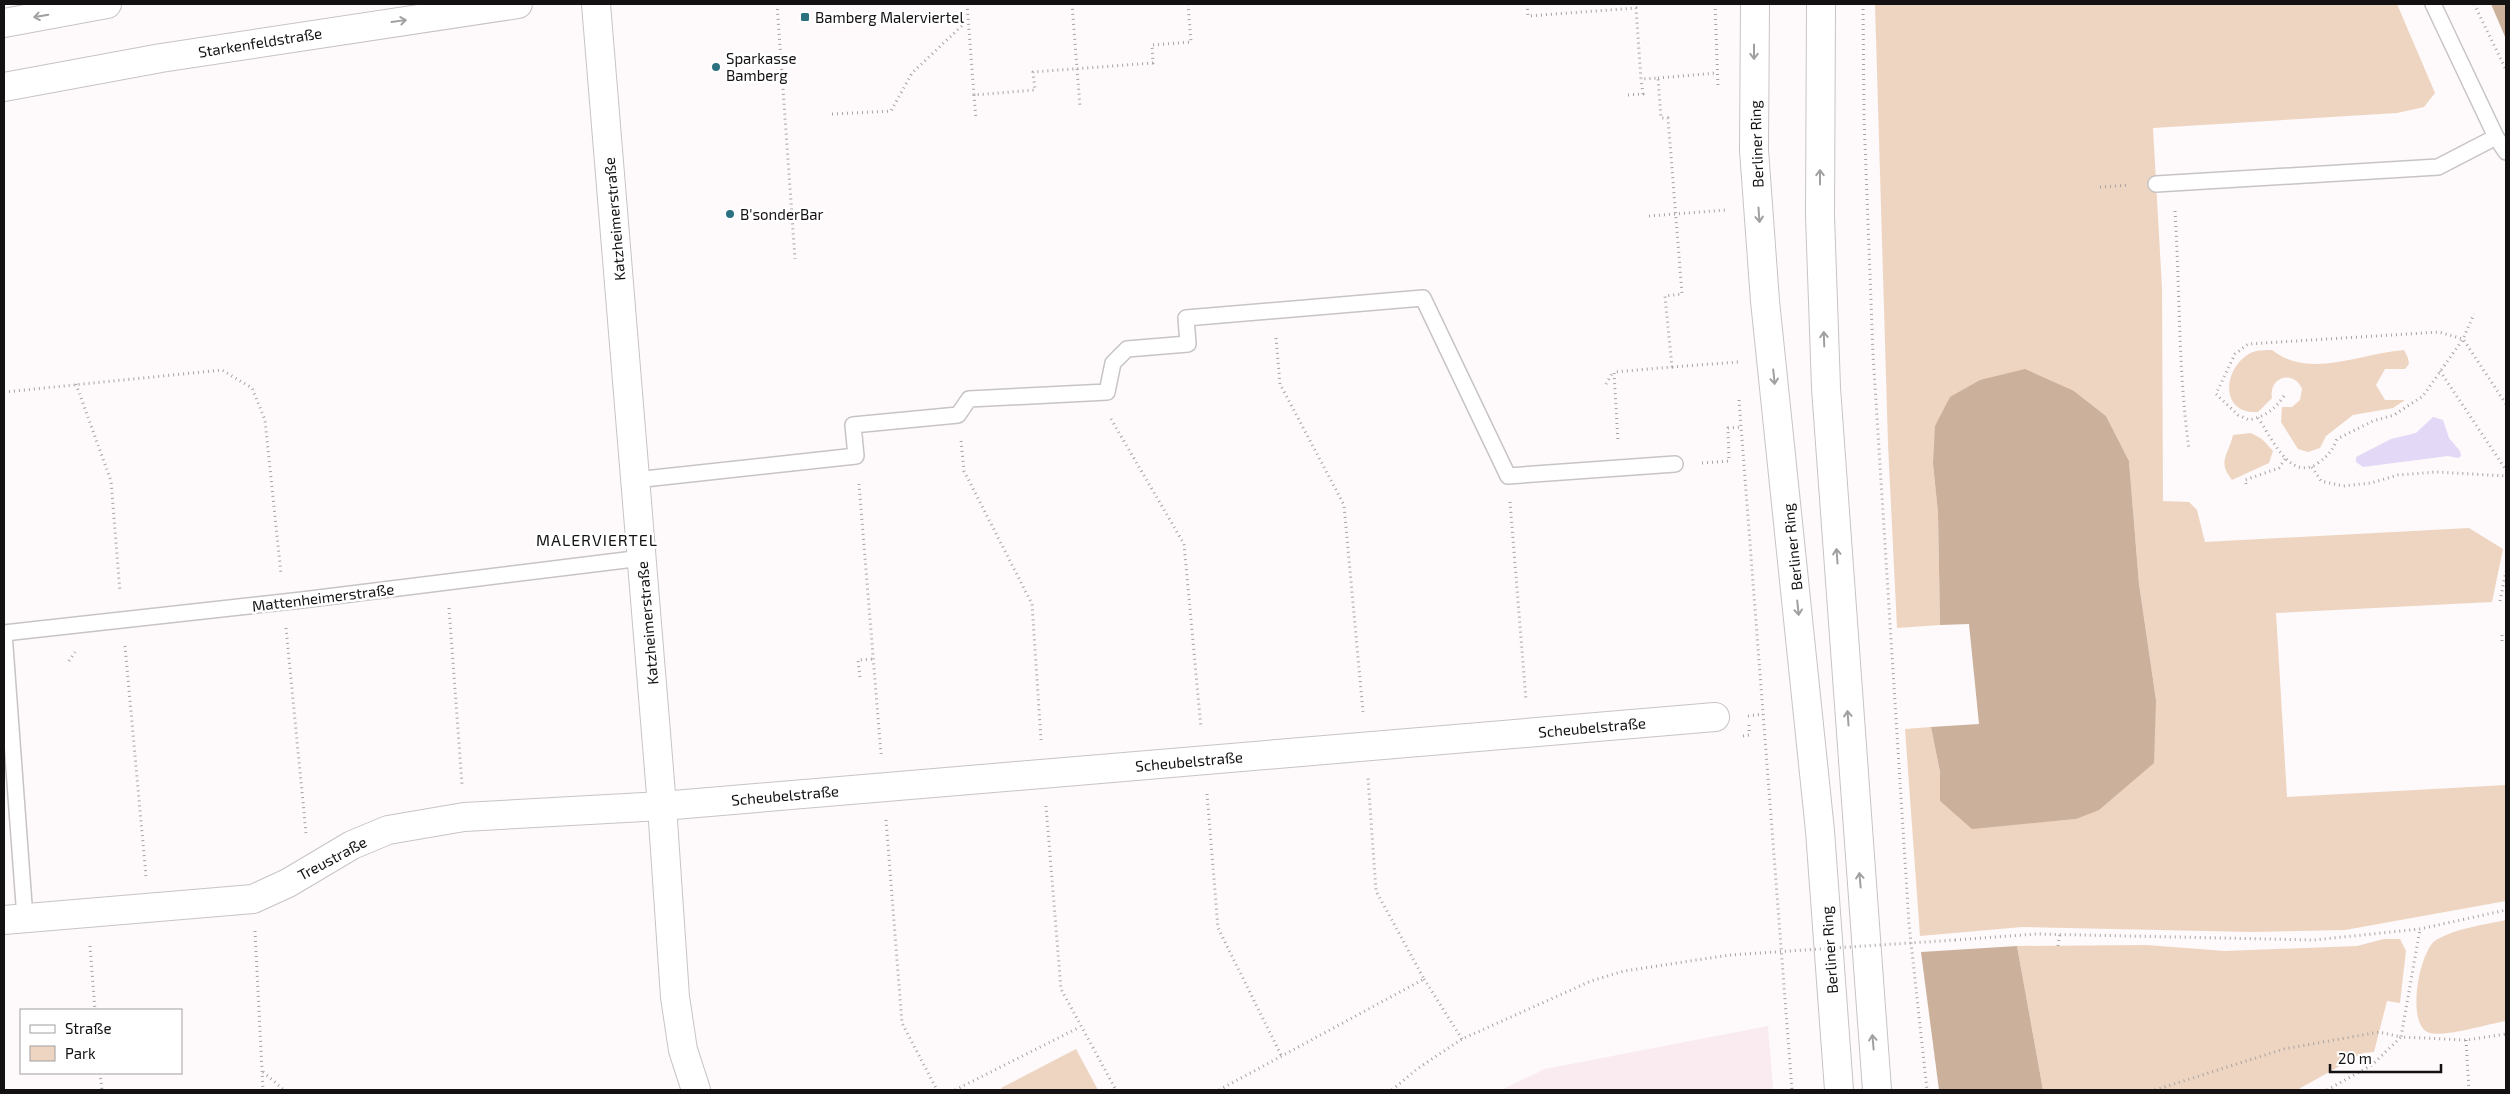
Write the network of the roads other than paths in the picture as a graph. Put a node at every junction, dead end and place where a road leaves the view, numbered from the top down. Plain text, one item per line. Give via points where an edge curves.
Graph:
1 (106, 4) edge
2 (518, 4) edge
3 (596, 4) edge
4 (1755, 4) edge
5 (1821, 4) edge
6 (2433, 4) edge
7 (4, 22) edge
8 (4, 87) edge
9 (2496, 137) junction
10 (2506, 152) edge
11 (2156, 184) dead end
12 (1675, 464) road end
13 (635, 480) junction
14 (642, 558) junction
15 (4, 633) edge
16 (1715, 717) dead end
17 (662, 806) junction
18 (14, 919) edge
19 (696, 1090) edge
20 (1838, 1090) edge
21 (1877, 1090) edge

1 -> 7 street
8 -> 2 street, Starkenfeldstraße via 290,37
3 - 13 street, Katzheimerstraße
4 -> 20 street, Berliner Ring via 1754,150 1765,291 1820,831
21 -> 5 street via 1826,388 1820,216
6 - 9 lane
9 - 10 lane
9 - 11 lane via 2438,167
12 - 13 lane via 1508,476 1423,298 1186,318 1188,344 1127,349 1113,363 1107,392 969,399 958,415 853,425 856,456
13 - 14 street, Katzheimerstraße
14 - 15 lane, Mattenheimerstraße
14 - 17 street, Katzheimerstraße
15 - 18 lane
16 - 17 street, Scheubelstraße
17 - 18 street, Treustraße via 464,817 388,830 352,845 288,883 253,899
17 - 19 street, Katzheimerstraße via 675,997 683,1050

